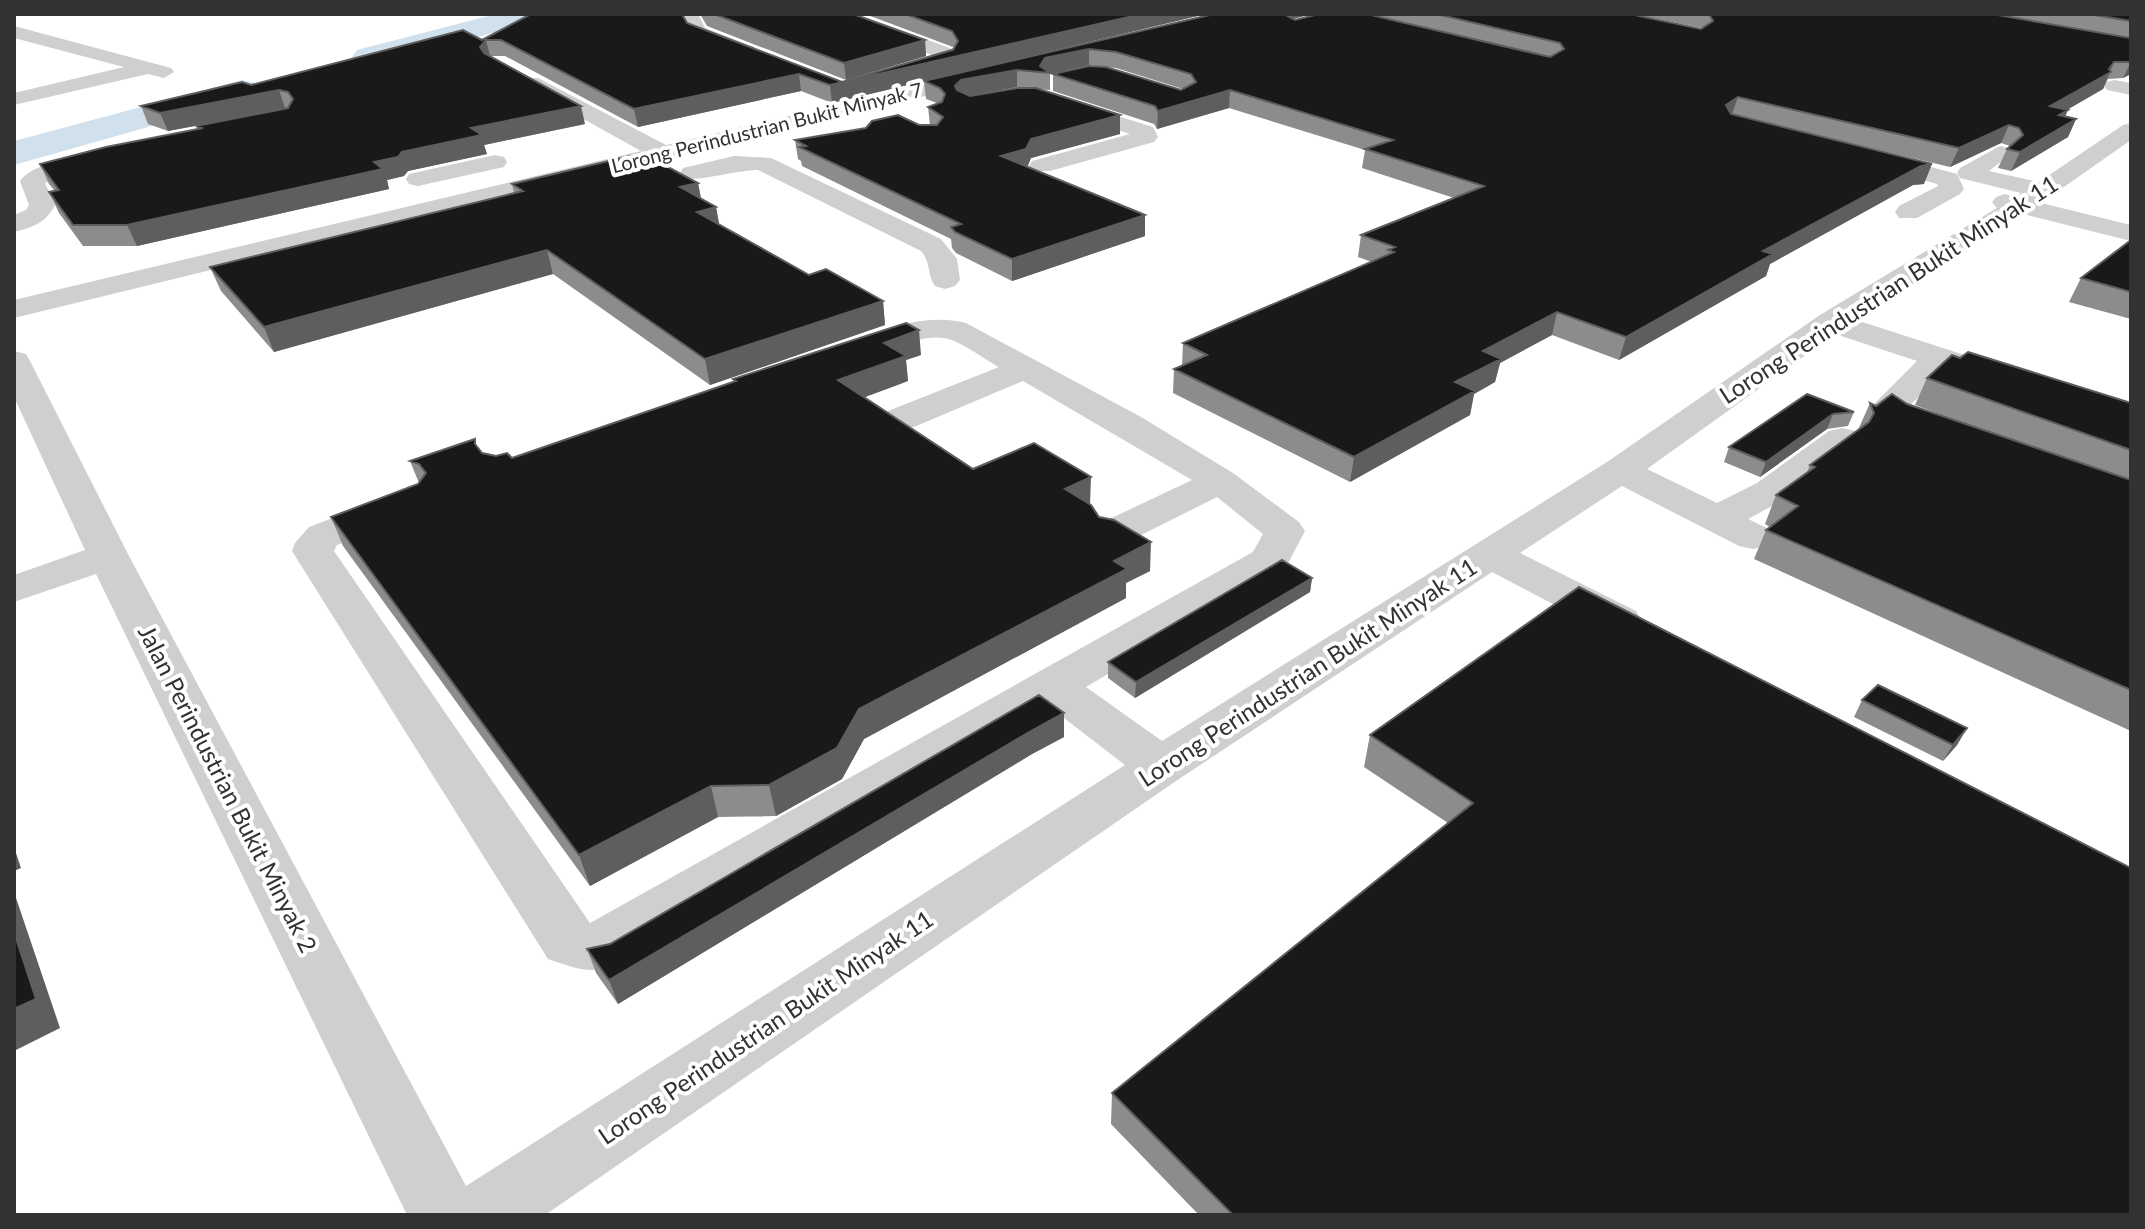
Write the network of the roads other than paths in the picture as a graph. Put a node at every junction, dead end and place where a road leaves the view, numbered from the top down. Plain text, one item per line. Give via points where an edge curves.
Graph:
1 (689, 14) edge
2 (839, 14) edge
3 (14, 32) edge
4 (112, 57) junction
5 (766, 58) edge
6 (509, 70) edge
7 (1006, 72) edge
8 (14, 81) edge
9 (868, 90) junction
10 (896, 97) junction
11 (14, 99) edge
12 (1095, 109) edge
13 (932, 113) edge
14 (2131, 130) edge
15 (623, 134) junction
16 (726, 138) junction
17 (593, 141) dead end
18 (790, 149) dead end
19 (133, 151) edge
20 (1850, 152) edge
21 (663, 153) junction
22 (2000, 153) edge
23 (520, 157) dead end
24 (1041, 166) edge
25 (674, 177) edge
26 (418, 179) edge
27 (1951, 189) junction
28 (477, 197) junction
29 (2032, 198) junction
30 (1908, 212) dead end
31 (509, 217) edge
32 (14, 224) edge
33 (2125, 228) edge
34 (945, 280) dead end
35 (14, 309) edge
36 (1831, 322) junction
37 (1940, 358) junction
38 (830, 359) edge
39 (14, 361) edge
40 (1024, 369) junction
41 (1999, 377) edge
42 (901, 419) edge
43 (1842, 439) edge
44 (1968, 441) edge
45 (1620, 470) junction
46 (1220, 481) junction
47 (413, 501) edge
48 (1717, 519) junction
49 (1113, 533) edge
50 (1753, 537) dead end
51 (1491, 555) junction
52 (108, 556) junction
53 (14, 589) edge
54 (1662, 643) edge
55 (1051, 684) junction
56 (1161, 766) junction
57 (444, 1215) edge
58 (484, 1215) edge

1 - 5 street via 698,32
2 - 9 street via 943,52 946,59
3 - 4 street
4 - 8 street
4 - 11 street via 157,70
6 - 15 street
7 - 10 street, Lorong Perindustrian Bukit Minyak 7
9 - 10 street, Lorong Perindustrian Bukit Minyak 7
9 - 16 street, Lorong Perindustrian Bukit Minyak 7
10 - 13 street
12 - 24 street via 1039,93 1145,132 1146,137
14 - 29 street, Lorong Perindustrian Bukit Minyak 11
15 - 17 street
15 - 21 street
16 - 18 street
16 - 21 street, Lorong Perindustrian Bukit Minyak 7
19 - 32 street via 42,174 32,181 42,205 37,215
20 - 27 street via 1948,179
21 - 28 street, Lorong Perindustrian Bukit Minyak 7
22 - 29 street via 1969,173
23 - 26 street
25 - 34 street via 734,163 762,163 931,245 943,259
27 - 29 street
27 - 30 street
28 - 31 street
28 - 35 street, Lorong Perindustrian Bukit Minyak 7
29 - 33 street
29 - 36 street, Lorong Perindustrian Bukit Minyak 11
36 - 37 street
36 - 45 street, Lorong Perindustrian Bukit Minyak 11
37 - 41 street
37 - 44 street via 1891,404 1909,420
38 - 40 street via 936,326 955,330
39 - 52 street, Jalan Perindustrian Bukit Minyak 2
40 - 42 street
40 - 46 street
43 - 48 street via 1771,491
45 - 48 street
45 - 51 street, Lorong Perindustrian Bukit Minyak 11
46 - 49 street
46 - 55 street via 1285,531 1270,560
47 - 55 street via 323,536 313,551 569,942 596,948
48 - 50 street
51 - 54 street
51 - 56 street, Lorong Perindustrian Bukit Minyak 11
52 - 53 street
52 - 57 street, Jalan Perindustrian Bukit Minyak 2
55 - 56 street
56 - 58 street, Lorong Perindustrian Bukit Minyak 11

